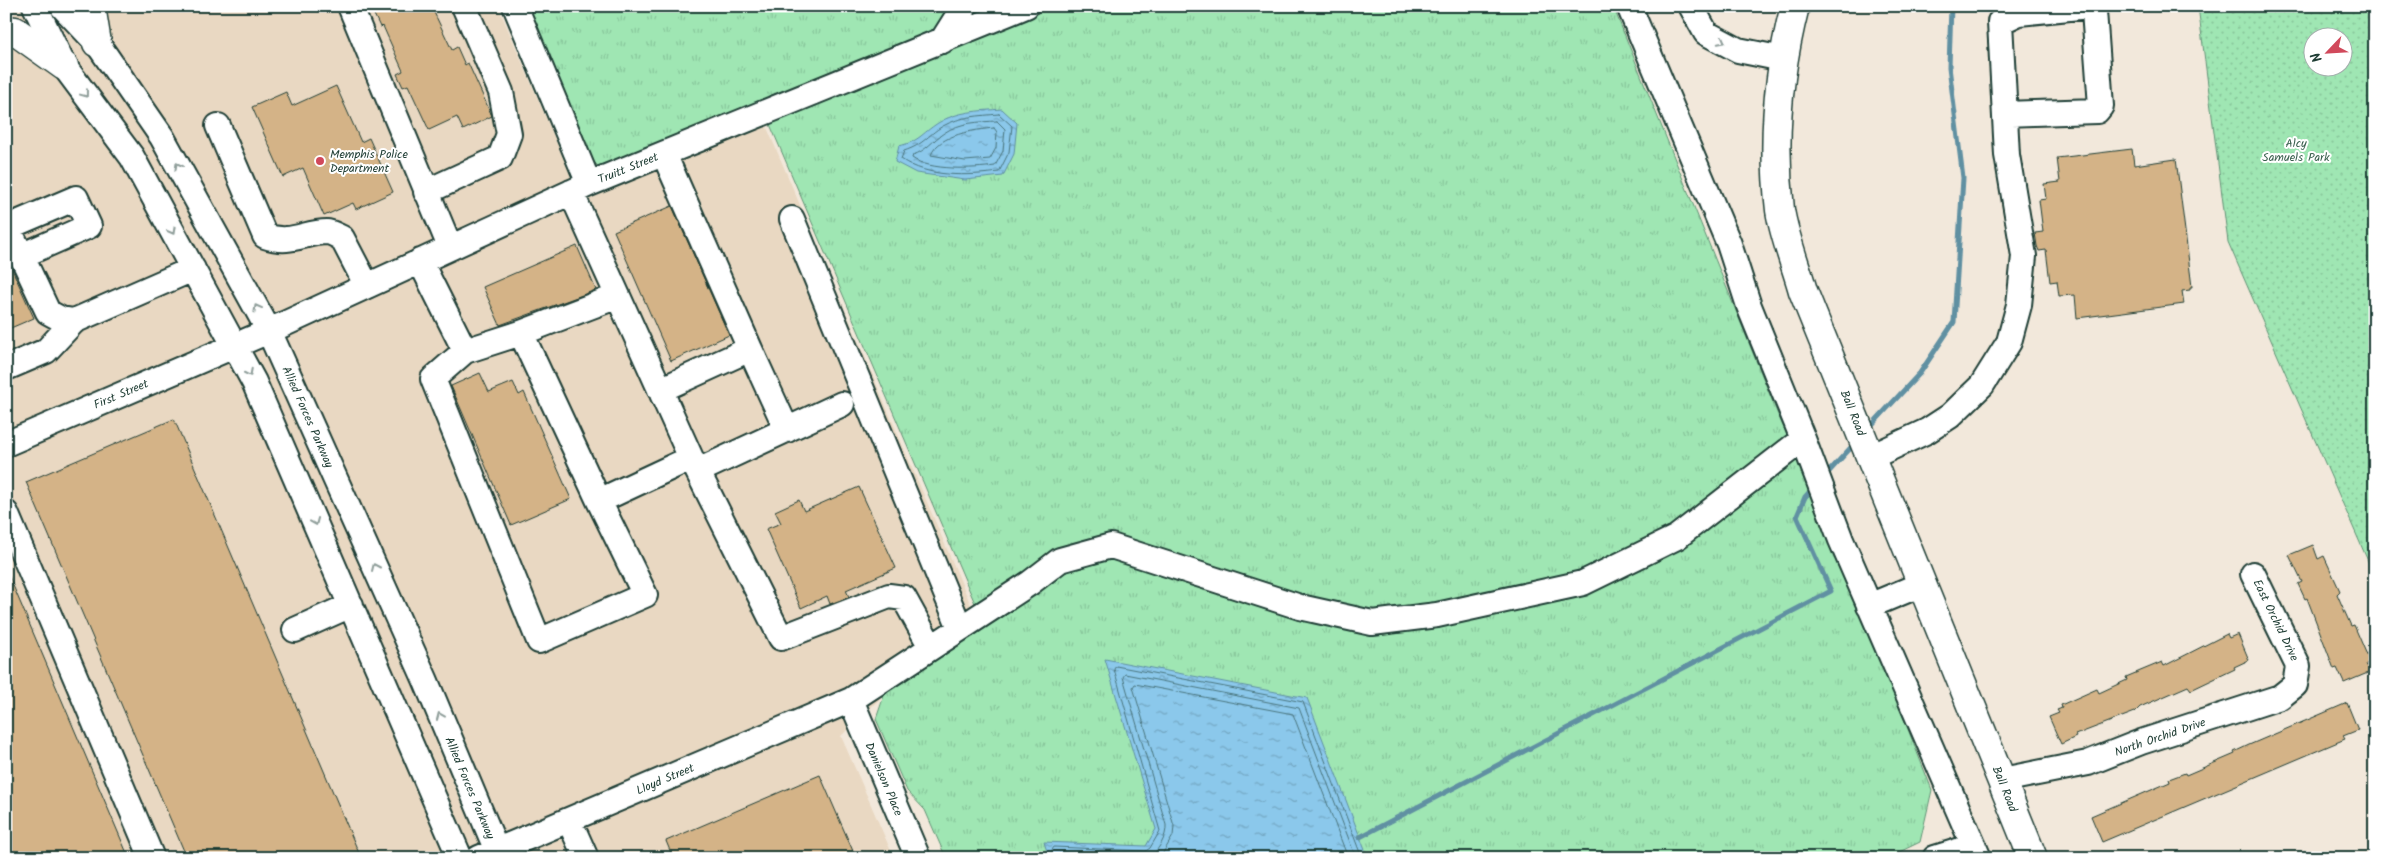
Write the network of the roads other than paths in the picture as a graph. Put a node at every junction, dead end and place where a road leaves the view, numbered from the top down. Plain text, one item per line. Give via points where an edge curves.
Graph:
1 (35, 6) edge
2 (62, 6) edge
3 (91, 6) edge
4 (350, 6) edge
5 (464, 6) edge
6 (515, 6) edge
7 (964, 6) edge
8 (1026, 6) edge
9 (1629, 6) edge
10 (1691, 6) edge
11 (1795, 6) edge
12 (2090, 6) edge
13 (1997, 14) edge
14 (6, 30) edge
15 (942, 40) junction
16 (97, 43) junction
17 (1783, 59) junction
18 (64, 66) junction
19 (2005, 114) junction
20 (218, 126) dead end
21 (664, 154) junction
22 (580, 188) junction
23 (426, 192) junction
24 (792, 219) dead end
25 (450, 247) junction
26 (21, 256) dead end
27 (420, 261) junction
28 (193, 269) junction
29 (367, 286) junction
30 (618, 296) junction
31 (74, 321) junction
32 (269, 330) junction
33 (521, 333) junction
34 (235, 345) junction
35 (750, 349) junction
36 (465, 351) junction
37 (6, 368) edge
38 (660, 390) junction
39 (842, 404) dead end
40 (786, 430) junction
41 (1803, 439) junction
42 (6, 444) edge
43 (1865, 444) junction
44 (694, 465) junction
45 (599, 501) junction
46 (6, 513) edge
47 (2253, 574) dead end
48 (1922, 584) junction
49 (351, 605) junction
50 (1869, 606) junction
51 (960, 628) junction
52 (296, 630) dead end
53 (931, 648) junction
54 (2298, 666) joint
55 (851, 700) junction
56 (2002, 780) junction
57 (568, 820) junction
58 (1976, 852) edge
59 (492, 855) edge
60 (152, 858) edge
61 (460, 858) edge
62 (586, 858) edge
63 (918, 858) edge
64 (1935, 858) edge
65 (2033, 858) edge

1 - 18 street
2 - 16 street, Allied Forces Parkway
3 - 16 main road
4 - 23 street
5 - 23 street via 501,92 508,134 500,158
6 - 22 street
7 - 15 street
8 - 15 street, Truitt Street
9 - 41 street via 1730,244 1749,306
10 -> 17 street via 1706,33 1738,50
11 - 17 main road, Ball Road
12 - 13 street
12 - 19 street via 2094,10 2101,106 2097,111
13 - 19 street
14 - 18 main road via 15,31
15 - 21 street, Truitt Street
32 -> 16 street, Allied Forces Parkway via 162,137
17 - 43 main road, Ball Road via 1777,142 1781,212 1803,291
18 -> 28 street via 132,157
19 - 43 street via 2007,155 2024,256 2019,305 2009,342 1982,384 1950,416 1927,431
20 - 29 street via 265,236 277,240 328,232 342,238
21 - 22 street, Truitt Street
21 - 35 street
22 - 25 street, Truitt Street
22 - 30 street
23 - 25 street
24 - 51 street
25 - 27 street, Truitt Street
26 - 31 street via 48,312
27 - 29 street, Truitt Street
27 - 36 street
28 - 31 street
28 - 34 street
29 - 32 street, Truitt Street
30 - 33 street
30 - 38 street
31 - 37 street via 46,351
32 - 34 street, Truitt Street
59 -> 32 street, Allied Forces Parkway via 421,670
33 - 36 street
33 - 45 street
34 - 42 street, First Street
34 -> 49 street
35 - 38 street
35 - 40 street
36 - 45 street via 433,379 539,641 645,595
38 - 44 street
39 - 40 street
40 - 44 street
41 - 50 street
41 - 51 street, Lloyd Street via 1677,537 1583,583 1438,615 1372,623 1300,607 1111,546 1060,560
43 - 48 main road, Ball Road
44 - 45 street
44 - 53 street via 781,638 889,596 904,598
46 - 60 street
47 - 54 street, East Orchid Drive
48 - 50 street
48 - 56 main road, Ball Road
49 - 52 street
49 - 61 street
50 - 58 street
51 - 53 street, Lloyd Street
53 - 55 street, Lloyd Street
54 - 56 street, North Orchid Drive via 2295,685 2280,698 2141,742 2088,763
55 - 57 street, Lloyd Street
55 - 63 street, Danielson Place
56 - 65 main road, Ball Road
57 - 59 street, Lloyd Street
57 - 62 street
58 - 64 street

